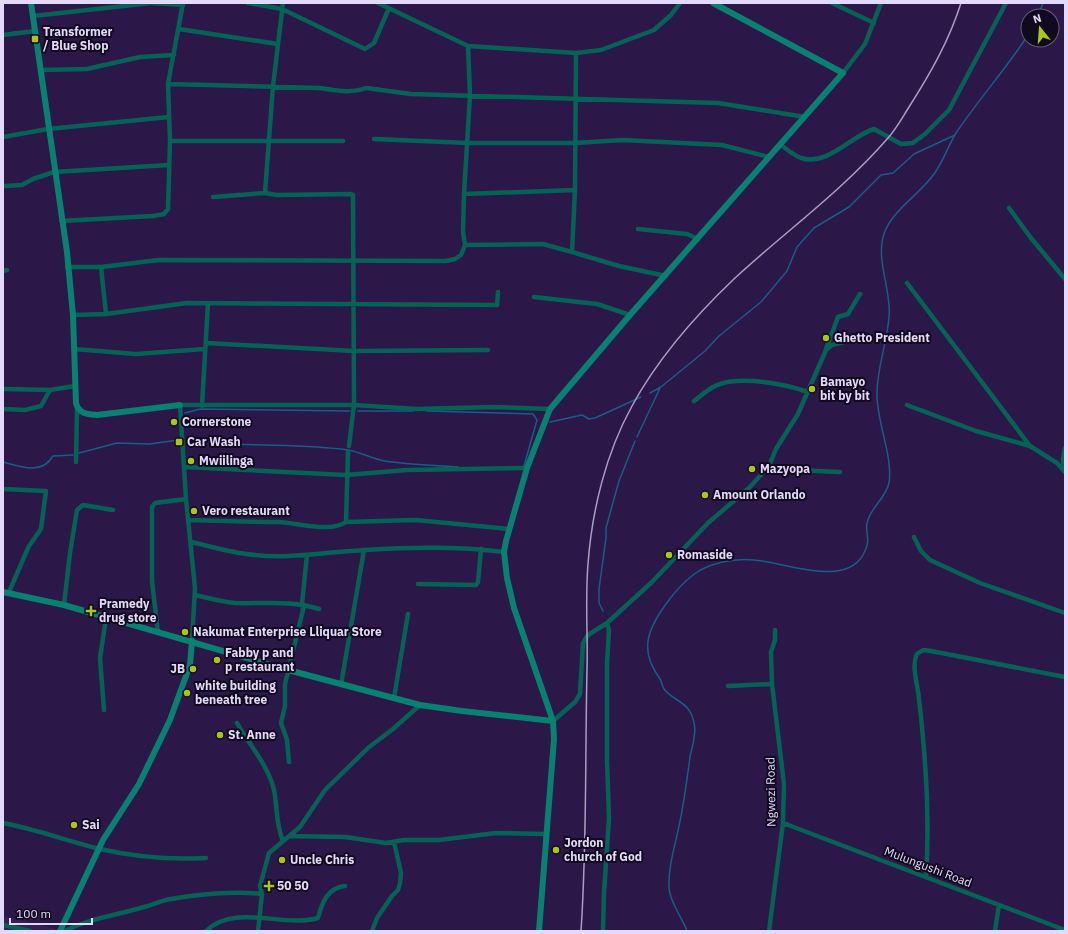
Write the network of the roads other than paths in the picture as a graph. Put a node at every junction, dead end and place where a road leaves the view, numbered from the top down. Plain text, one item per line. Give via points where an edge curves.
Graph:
1 (31, 3) edge
2 (151, 3) edge
3 (248, 3) edge
4 (283, 3) edge
5 (378, 3) edge
6 (680, 3) edge
7 (713, 3) edge
8 (832, 3) edge
9 (882, 3) edge
10 (1006, 3) edge
11 (183, 4) edge
12 (722, 5) edge
13 (389, 8) junction
14 (282, 9) junction
15 (33, 16) junction
16 (874, 23) junction
17 (178, 29) junction
18 (35, 31) junction
19 (3, 36) edge
20 (278, 44) junction
21 (468, 46) junction
22 (576, 53) junction
23 (174, 55) junction
24 (40, 70) junction
25 (844, 73) junction
26 (168, 84) junction
27 (273, 86) junction
28 (470, 95) junction
29 (576, 99) junction
30 (169, 117) junction
31 (805, 117) junction
32 (48, 129) junction
33 (3, 137) edge
34 (374, 139) dead end
35 (270, 140) junction
36 (170, 141) junction
37 (343, 141) dead end
38 (468, 143) junction
39 (575, 143) junction
40 (780, 144) junction
41 (769, 157) junction
42 (169, 165) junction
43 (54, 172) junction
44 (4, 186) dead end
45 (575, 190) junction
46 (265, 193) junction
47 (464, 194) junction
48 (212, 197) dead end
49 (1009, 208) dead end
50 (61, 221) junction
51 (638, 228) dead end
52 (698, 239) junction
53 (465, 245) junction
54 (572, 252) junction
55 (354, 260) junction
56 (67, 267) junction
57 (101, 267) junction
58 (666, 276) junction
59 (1065, 279) edge
60 (908, 283) dead end
61 (498, 292) dead end
62 (860, 294) dead end
63 (534, 297) dead end
64 (208, 303) junction
65 (354, 306) junction
66 (106, 314) junction
67 (73, 315) junction
68 (630, 315) junction
69 (870, 335) dead end
70 (206, 343) junction
71 (74, 349) junction
72 (205, 349) junction
73 (488, 350) dead end
74 (826, 350) junction
75 (354, 351) junction
76 (76, 386) junction
77 (3, 389) edge
78 (50, 390) junction
79 (808, 392) junction
80 (694, 401) dead end
81 (180, 405) junction
82 (354, 405) junction
83 (907, 405) dead end
84 (202, 406) junction
85 (78, 408) junction
86 (3, 409) edge
87 (550, 409) junction
88 (349, 446) dead end
89 (1030, 446) junction
90 (1065, 448) edge
91 (348, 452) dead end
92 (76, 462) dead end
93 (769, 466) junction
94 (185, 467) junction
95 (527, 468) junction
96 (1064, 471) edge
97 (840, 472) dead end
98 (346, 475) junction
99 (3, 489) edge
100 (186, 499) junction
101 (113, 510) dead end
102 (188, 520) junction
103 (346, 522) junction
104 (509, 528) junction
105 (914, 537) dead end
106 (190, 542) junction
107 (481, 549) junction
108 (364, 550) junction
109 (504, 552) junction
110 (307, 555) junction
111 (418, 584) dead end
112 (6, 592) edge
113 (195, 595) junction
114 (302, 604) junction
115 (64, 605) junction
116 (319, 609) dead end
117 (1065, 613) edge
118 (408, 614) dead end
119 (106, 618) junction
120 (606, 623) junction
121 (775, 630) dead end
122 (158, 633) junction
123 (192, 641) junction
124 (288, 670) junction
125 (1065, 677) edge
126 (341, 684) junction
127 (772, 684) junction
128 (728, 686) dead end
129 (394, 698) junction
130 (420, 705) junction
131 (104, 710) dead end
132 (553, 721) junction
133 (237, 723) dead end
134 (289, 762) dead end
135 (3, 823) edge
136 (784, 823) junction
137 (289, 836) junction
138 (547, 839) junction
139 (283, 841) junction
140 (394, 842) junction
141 (99, 849) junction
142 (206, 858) dead end
143 (926, 877) junction
144 (345, 886) dead end
145 (262, 894) junction
146 (1000, 905) junction
147 (260, 918) junction
148 (3, 925) edge
149 (1065, 930) edge
150 (30, 931) edge
151 (60, 931) edge
152 (65, 931) edge
153 (206, 931) edge
154 (258, 931) edge
155 (372, 931) edge
156 (539, 931) edge
157 (603, 931) edge
158 (769, 931) edge
159 (995, 931) edge

1 - 15 street
2 - 11 street
2 - 15 street
3 - 14 street
4 - 14 street
5 - 13 street
6 - 22 street via 654,30 601,50
7 - 12 street
8 - 16 street
9 - 16 street
10 - 40 street via 949,110 913,143 901,144 874,129 862,133 823,157 813,159 801,158
11 - 17 street
12 - 25 street
13 - 14 street via 374,43 365,49
13 - 21 street
14 - 20 street
15 - 18 street
16 - 25 street via 865,44
17 - 20 street
17 - 23 street
18 - 19 street
18 - 24 street
20 - 27 street
21 - 22 street
21 - 28 street
22 - 29 street
23 - 24 street via 140,56 87,69
23 - 26 street
24 - 32 street
25 - 31 street
26 - 27 street
26 - 30 street
27 - 28 street via 344,91 359,91 366,88 411,94
27 - 35 street
28 - 29 street
28 - 38 street
29 - 31 street via 718,103
29 - 39 street
30 - 32 street
30 - 36 street
31 - 40 street
32 - 33 street
32 - 43 street
34 - 38 street
35 - 36 street
35 - 37 street
35 - 46 street
36 - 42 street
38 - 39 street
38 - 47 street
39 - 41 street via 623,140 722,145
39 - 45 street
40 - 41 street
41 - 52 street
42 - 43 street
42 - 50 street via 168,209 164,214
43 - 44 street via 33,179 22,186
43 - 50 street
45 - 47 street
45 - 54 street
46 - 48 street
46 - 55 street via 353,196
47 - 53 street via 462,232
49 - 59 street
50 - 56 street
51 - 52 street via 688,234
52 - 58 street
53 - 54 street via 543,244
53 - 55 street via 461,255 446,261
54 - 58 street
55 - 57 street via 159,260
55 - 65 street
56 - 57 street
56 - 67 street
57 - 66 street
58 - 68 street
60 - 89 street
61 - 65 street via 497,305
62 - 74 street via 848,314 838,317
63 - 68 street via 597,304
64 - 65 street
64 - 66 street via 179,304
64 - 70 street
65 - 75 street
66 - 67 street
67 - 71 street
68 - 87 street
69 - 74 street via 832,345
70 - 72 street
70 - 75 street
71 - 72 street via 136,354
71 - 76 street
72 - 84 street
73 - 75 street
74 - 79 street
75 - 82 street
76 - 78 street
76 - 85 street
77 - 78 street
78 - 86 street via 40,406 25,410
79 - 80 street via 776,384 743,382 720,384
79 - 93 street
81 - 84 street
81 - 85 street via 97,415 84,414
81 - 94 street
82 - 84 street
82 - 87 street via 417,409
82 - 88 street
83 - 89 street via 971,429
85 - 92 street
87 - 95 street
89 - 96 street via 1048,456
90 - 96 street
91 - 98 street
93 - 97 street via 774,469
93 - 120 street via 749,488 708,523 657,577
94 - 98 street
94 - 100 street
95 - 98 street via 407,470
95 - 104 street
98 - 103 street
99 - 112 street via 46,491 41,529 29,546
100 - 102 street
100 - 122 street via 156,503 152,507 152,581
101 - 115 street via 83,505 77,510
102 - 103 street via 281,522 303,526 340,526
102 - 106 street
103 - 104 street via 416,520
104 - 109 street
105 - 117 street via 921,551 930,560 980,583
106 - 110 street via 247,555
106 - 113 street
107 - 108 street
107 - 109 street
107 - 111 street via 476,585
108 - 110 street
108 - 126 street
109 - 132 street via 514,608
110 - 114 street
112 - 115 street
113 - 114 street via 234,603
113 - 123 street
114 - 116 street
114 - 124 street via 303,610
115 - 119 street
118 - 129 street
119 - 122 street
119 - 131 street via 100,658
120 - 132 street via 588,635 584,643 579,698
120 - 157 street via 609,630 609,819
121 - 127 street, Ngwezi Road via 771,652
122 - 123 street
123 - 124 street
123 - 141 street via 190,665 170,720 139,784
124 - 126 street
124 - 134 street via 281,723 287,740
125 - 143 street via 931,651 923,650 917,654 916,670 928,788
126 - 129 street
127 - 128 street
127 - 136 street, Ngwezi Road via 784,784
129 - 130 street
130 - 132 street
130 - 137 street via 368,748 325,790 300,827
132 - 138 street
133 - 139 street via 266,769 273,787 278,827
135 - 141 street
136 - 143 street, Mulungushi Road
136 - 158 street, Ngwezi Road
137 - 139 street
137 - 140 street via 353,837 381,843
138 - 140 street via 544,834 510,832
138 - 156 street
139 - 145 street via 269,853 260,886
140 - 155 street via 401,873 400,884 377,918
141 - 142 street via 174,860
141 - 151 street
143 - 146 street, Mulungushi Road
144 - 147 street via 335,888 328,894 318,918 295,921
145 - 147 street
145 - 152 street via 242,892 169,899 79,924
146 - 149 street, Mulungushi Road
146 - 159 street
147 - 153 street via 221,921
147 - 154 street
148 - 150 street

